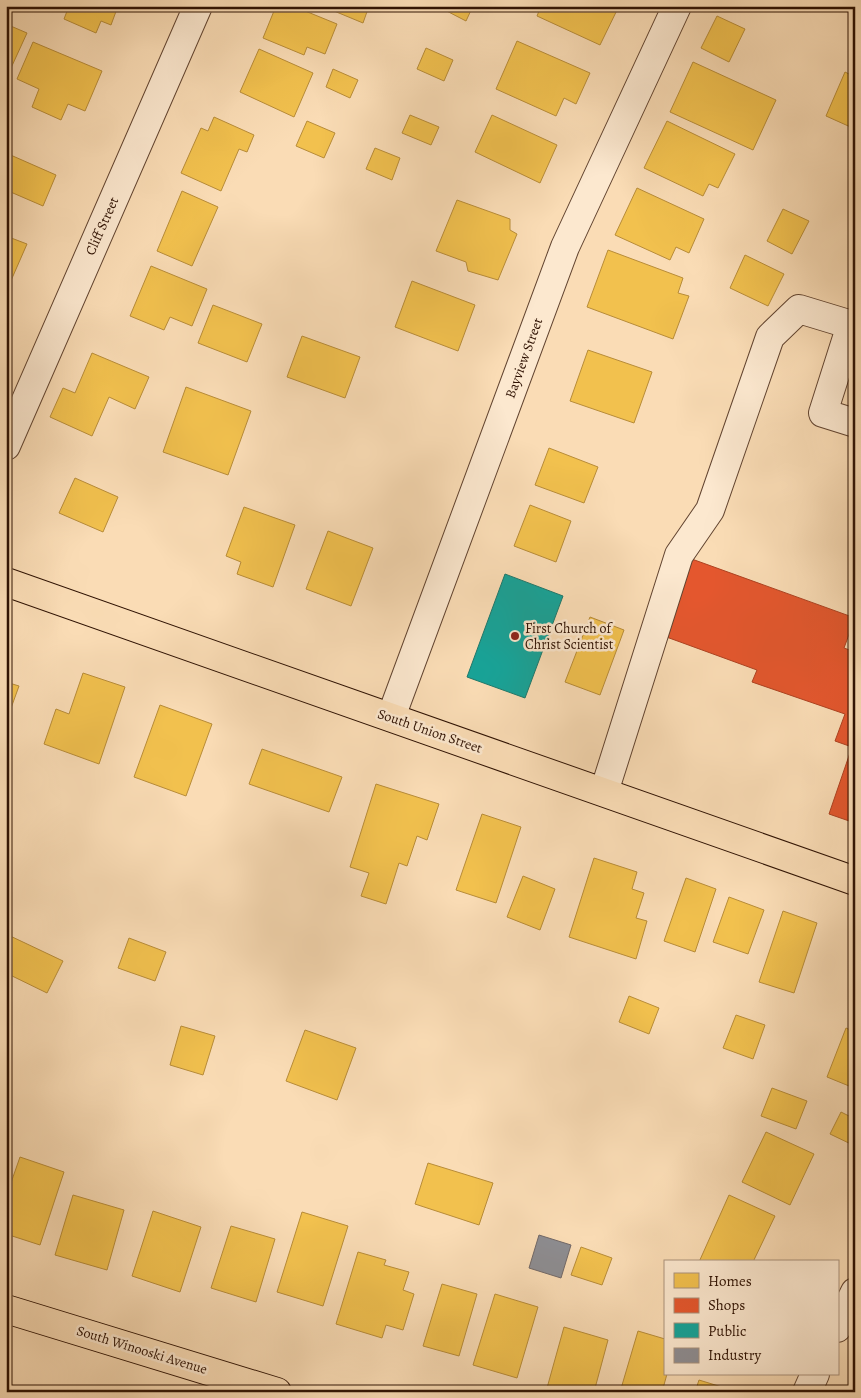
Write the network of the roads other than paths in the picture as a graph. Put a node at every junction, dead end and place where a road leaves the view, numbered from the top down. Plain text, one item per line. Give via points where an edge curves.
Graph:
1 (198, 6) edge
2 (677, 6) edge
3 (853, 326) edge
4 (855, 424) edge
5 (6, 446) edge
6 (6, 582) edge
7 (391, 717) junction
8 (604, 792) junction
9 (855, 881) edge
10 (855, 1292) edge
11 (6, 1309) edge
12 (838, 1326) edge
13 (814, 1376) edge
14 (277, 1392) edge
15 (807, 1392) edge

1 - 5 street, Cliff Street
2 - 7 street, Bayview Street via 565,247
3 - 4 street via 822,412
3 - 8 street via 799,309 770,337 710,510 679,555
6 - 7 main road, South Union Street
7 - 8 main road, South Union Street
8 - 9 main road, South Union Street
10 - 12 street
11 - 14 main road, South Winooski Avenue
13 - 15 street

